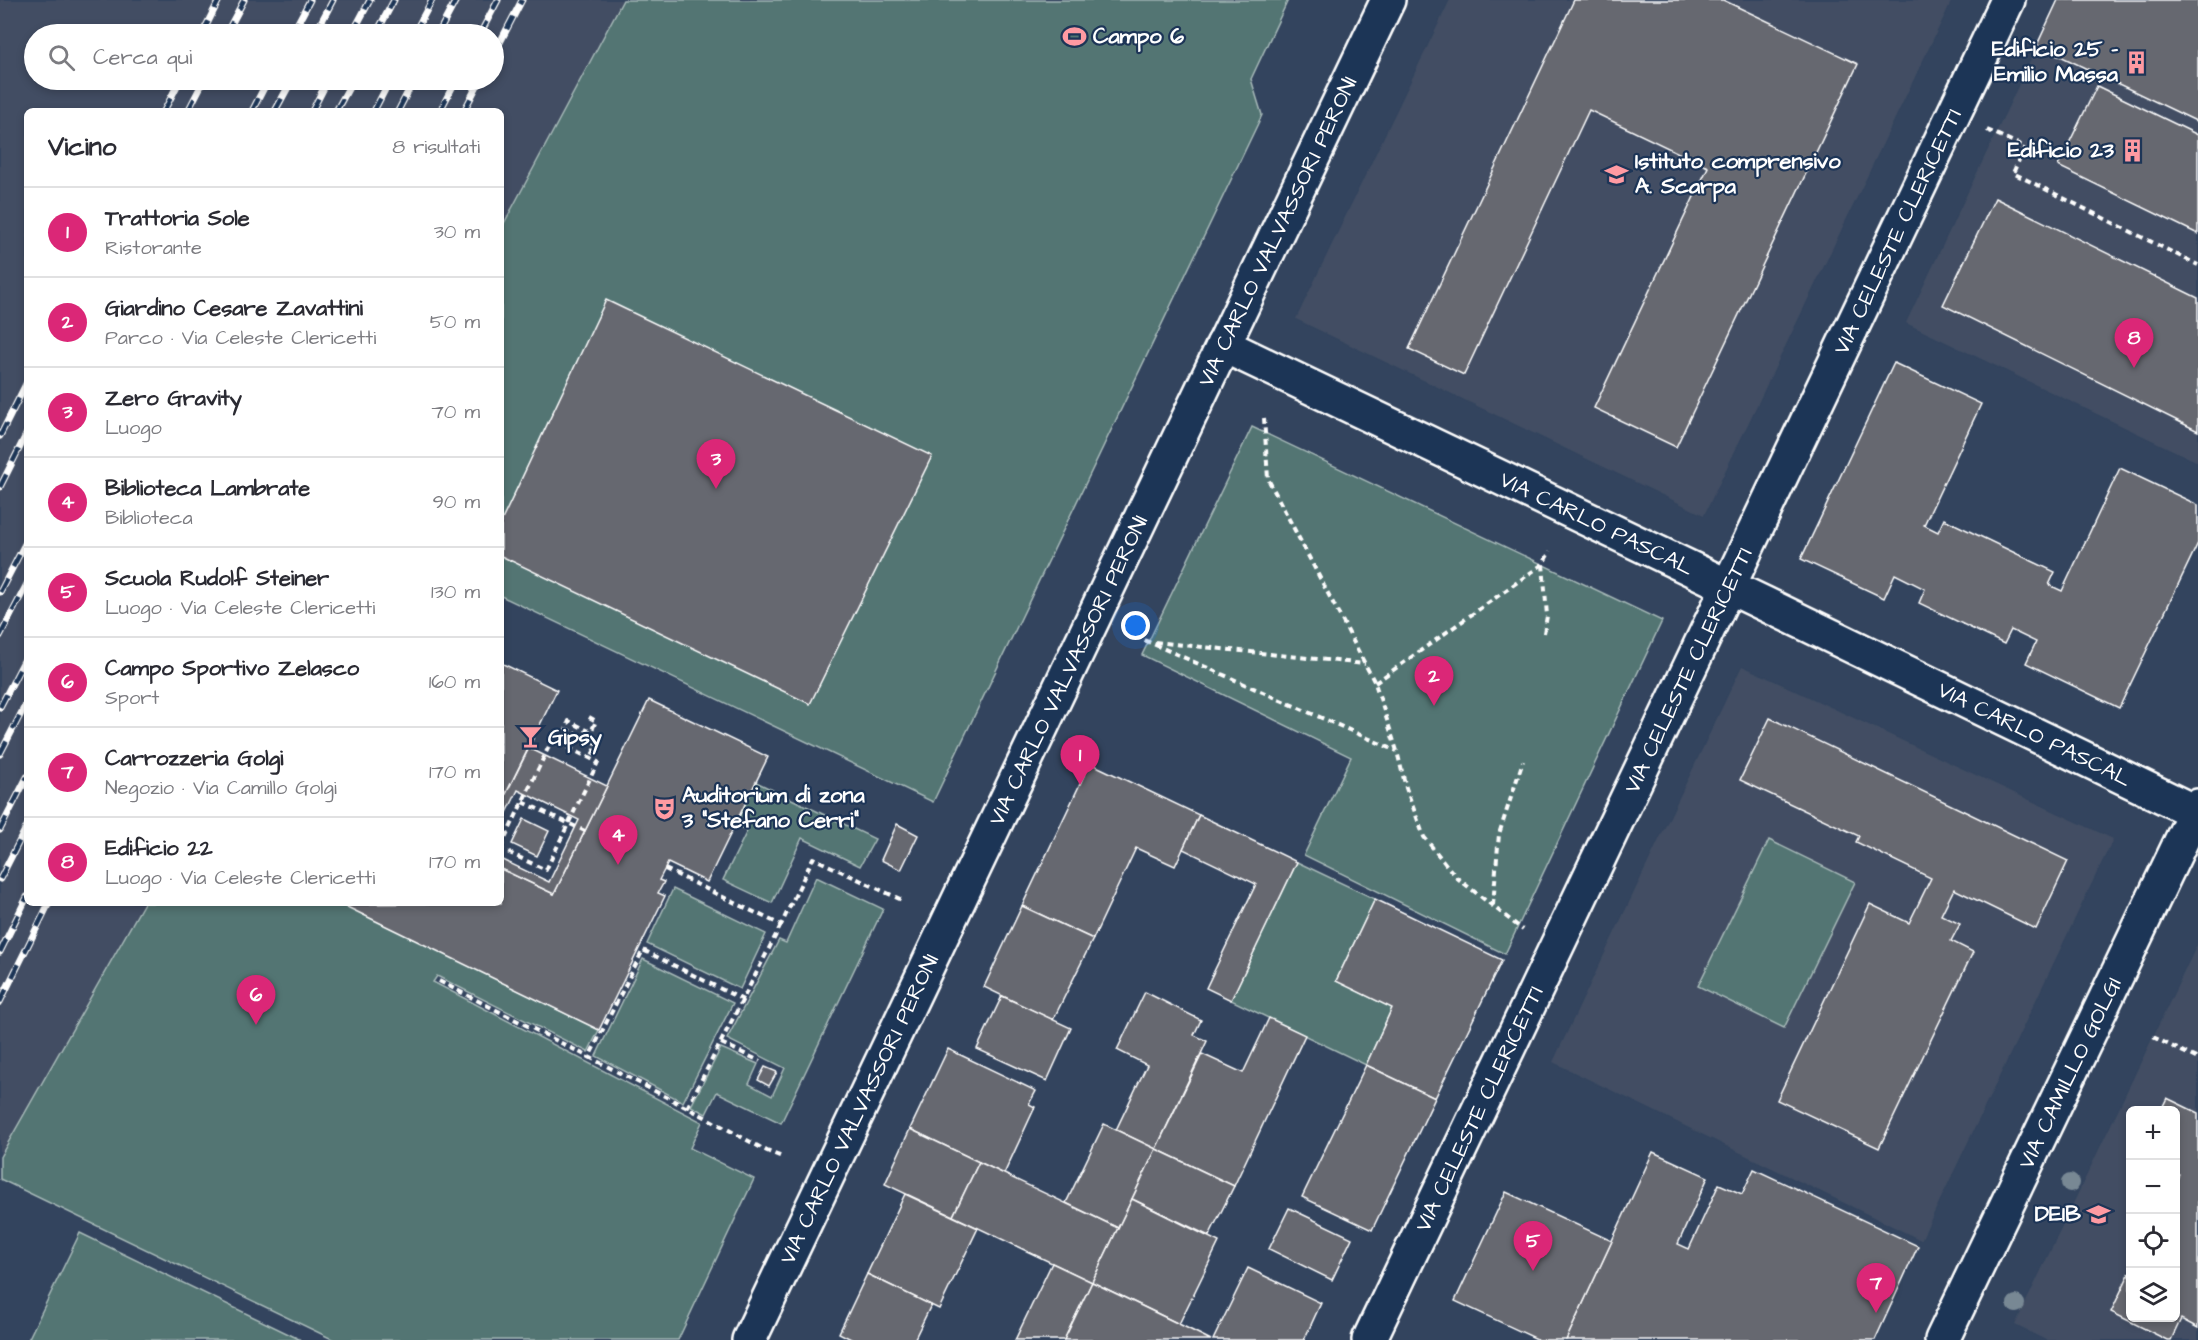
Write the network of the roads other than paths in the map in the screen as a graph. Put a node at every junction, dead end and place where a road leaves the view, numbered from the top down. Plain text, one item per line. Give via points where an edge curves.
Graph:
1 (1388, 0) edge
2 (2008, 0) edge
3 (1223, 345) junction
4 (1727, 586) junction
5 (2197, 809) edge
6 (749, 1340) edge
7 (1369, 1340) edge
8 (1942, 1340) edge

1 - 3 street, VIA CARLO VALVASSORI PERONI
2 - 4 street, VIA CELESTE CLERICETTI
3 - 4 street, VIA CARLO PASCAL
3 - 6 street, VIA CARLO VALVASSORI PERONI
4 - 5 street, VIA CARLO PASCAL
4 - 7 street, VIA CELESTE CLERICETTI
5 - 8 street, VIA CAMILLO GOLGI

